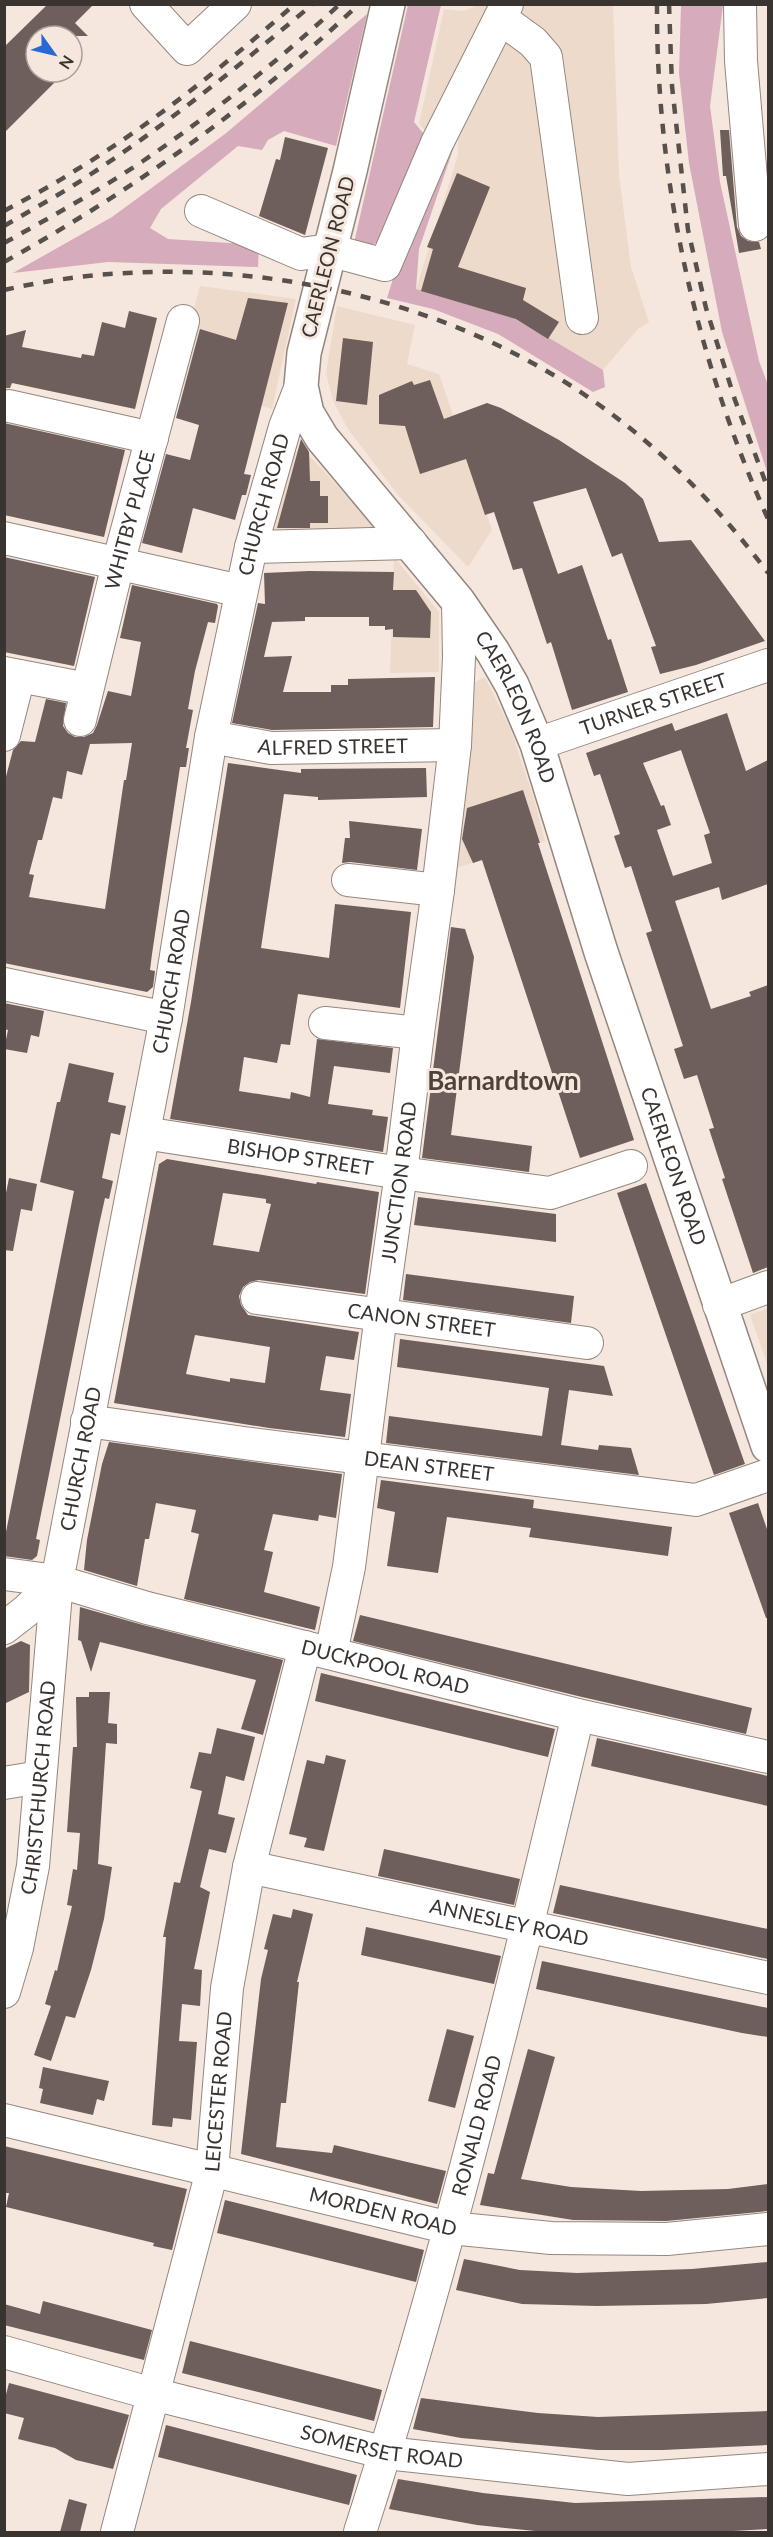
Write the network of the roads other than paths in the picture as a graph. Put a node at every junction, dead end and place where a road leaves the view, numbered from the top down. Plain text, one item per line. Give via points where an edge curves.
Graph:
1 (146, 4) edge
2 (235, 4) edge
3 (388, 4) edge
4 (740, 4) edge
5 (504, 11) edge
6 (755, 64) edge
7 (201, 211) dead end
8 (755, 225) dead end
9 (329, 250) junction
10 (582, 318) dead end
11 (183, 321) dead end
12 (301, 386) junction
13 (9, 406) dead end
14 (152, 438) junction
15 (4, 537) edge
16 (411, 543) junction
17 (252, 547) junction
18 (118, 564) junction
19 (241, 591) junction
20 (458, 601) junction
21 (767, 670) edge
22 (12, 674) edge
23 (87, 689) junction
24 (81, 720) dead end
25 (4, 735) edge
26 (211, 737) junction
27 (537, 744) junction
28 (455, 745) junction
29 (348, 880) dead end
30 (438, 890) junction
31 (4, 984) edge
32 (166, 1018) junction
33 (325, 1023) dead end
34 (418, 1032) junction
35 (144, 1133) junction
36 (631, 1166) dead end
37 (401, 1173) junction
38 (768, 1287) edge
39 (257, 1298) dead end
40 (719, 1305) junction
41 (381, 1314) junction
42 (587, 1343) dead end
43 (87, 1421) junction
44 (768, 1446) edge
45 (364, 1458) junction
46 (768, 1475) edge
47 (4, 1574) edge
48 (57, 1581) junction
49 (4, 1628) edge
50 (318, 1650) junction
51 (578, 1714) junction
52 (768, 1757) edge
53 (40, 1777) junction
54 (4, 1783) edge
55 (249, 1867) junction
56 (528, 1928) junction
57 (768, 1978) edge
58 (4, 1992) edge
59 (4, 2120) edge
60 (212, 2171) junction
61 (450, 2228) junction
62 (768, 2229) edge
63 (4, 2352) edge
64 (153, 2394) junction
65 (386, 2453) junction
66 (768, 2469) edge
67 (117, 2532) edge
68 (360, 2532) edge

1 - 2 street via 187,49
3 - 9 main road, CAERLEON ROAD
4 - 6 street
5 - 9 street via 437,143 384,265
5 - 10 street via 546,57
6 - 8 street
7 - 9 street via 301,254
9 - 12 main road, CAERLEON ROAD via 304,353
11 - 14 street, WHITBY PLACE
12 - 16 main road, CAERLEON ROAD via 307,413 322,438
12 - 17 street, CHURCH ROAD via 285,427
13 - 14 street
14 - 18 street, WHITBY PLACE
15 - 18 street
16 - 17 street
16 - 20 main road, CAERLEON ROAD
17 - 19 street, CHURCH ROAD
18 - 19 street
18 - 23 street, WHITBY PLACE
19 - 26 street, CHURCH ROAD
20 - 27 main road, CAERLEON ROAD via 507,676
20 - 28 street, JUNCTION ROAD
21 - 27 street, TURNER STREET
22 - 23 street
22 - 25 street
23 - 24 street, WHITBY PLACE
26 - 28 street, ALFRED STREET via 271,748
26 - 32 street, CHURCH ROAD
27 - 40 main road, CAERLEON ROAD via 601,952
28 - 30 street, JUNCTION ROAD
29 - 30 street
30 - 34 street, JUNCTION ROAD
31 - 32 street
32 - 35 street, CHURCH ROAD
33 - 34 street
34 - 37 street, JUNCTION ROAD
35 - 37 street, BISHOP STREET
35 - 43 street, CHURCH ROAD
36 - 37 street, BISHOP STREET via 550,1193
37 - 41 street, JUNCTION ROAD
38 - 40 street
39 - 41 street, CANON STREET
40 - 44 main road, CAERLEON ROAD
41 - 42 street, CANON STREET
41 - 45 street, JUNCTION ROAD
43 - 45 street, DEAN STREET
43 - 48 street, CHURCH ROAD
45 - 46 street, DEAN STREET via 696,1500
45 - 50 street, JUNCTION ROAD via 349,1567
47 - 48 street, DUCKPOOL ROAD
48 - 49 street
48 - 50 street, DUCKPOOL ROAD via 147,1608
48 - 53 street, CHRISTCHURCH ROAD
50 - 51 street, DUCKPOOL ROAD
50 - 55 street, LEICESTER ROAD
51 - 52 street, DUCKPOOL ROAD
51 - 56 street, RONALD ROAD
53 - 54 street
53 - 58 street, CHRISTCHURCH ROAD via 33,1866
55 - 56 street, ANNESLEY ROAD
55 - 60 street, LEICESTER ROAD via 227,1988
56 - 57 street, ANNESLEY ROAD
56 - 61 street, RONALD ROAD
59 - 60 street, MORDEN ROAD
60 - 61 street, MORDEN ROAD
60 - 64 street, LEICESTER ROAD
61 - 62 street, MORDEN ROAD via 551,2238 667,2239
61 - 65 street, RONALD ROAD
63 - 64 street, SOMERSET ROAD
64 - 65 street, SOMERSET ROAD
64 - 67 street, LEICESTER ROAD
65 - 66 street, SOMERSET ROAD via 628,2479
65 - 68 street, RONALD ROAD

